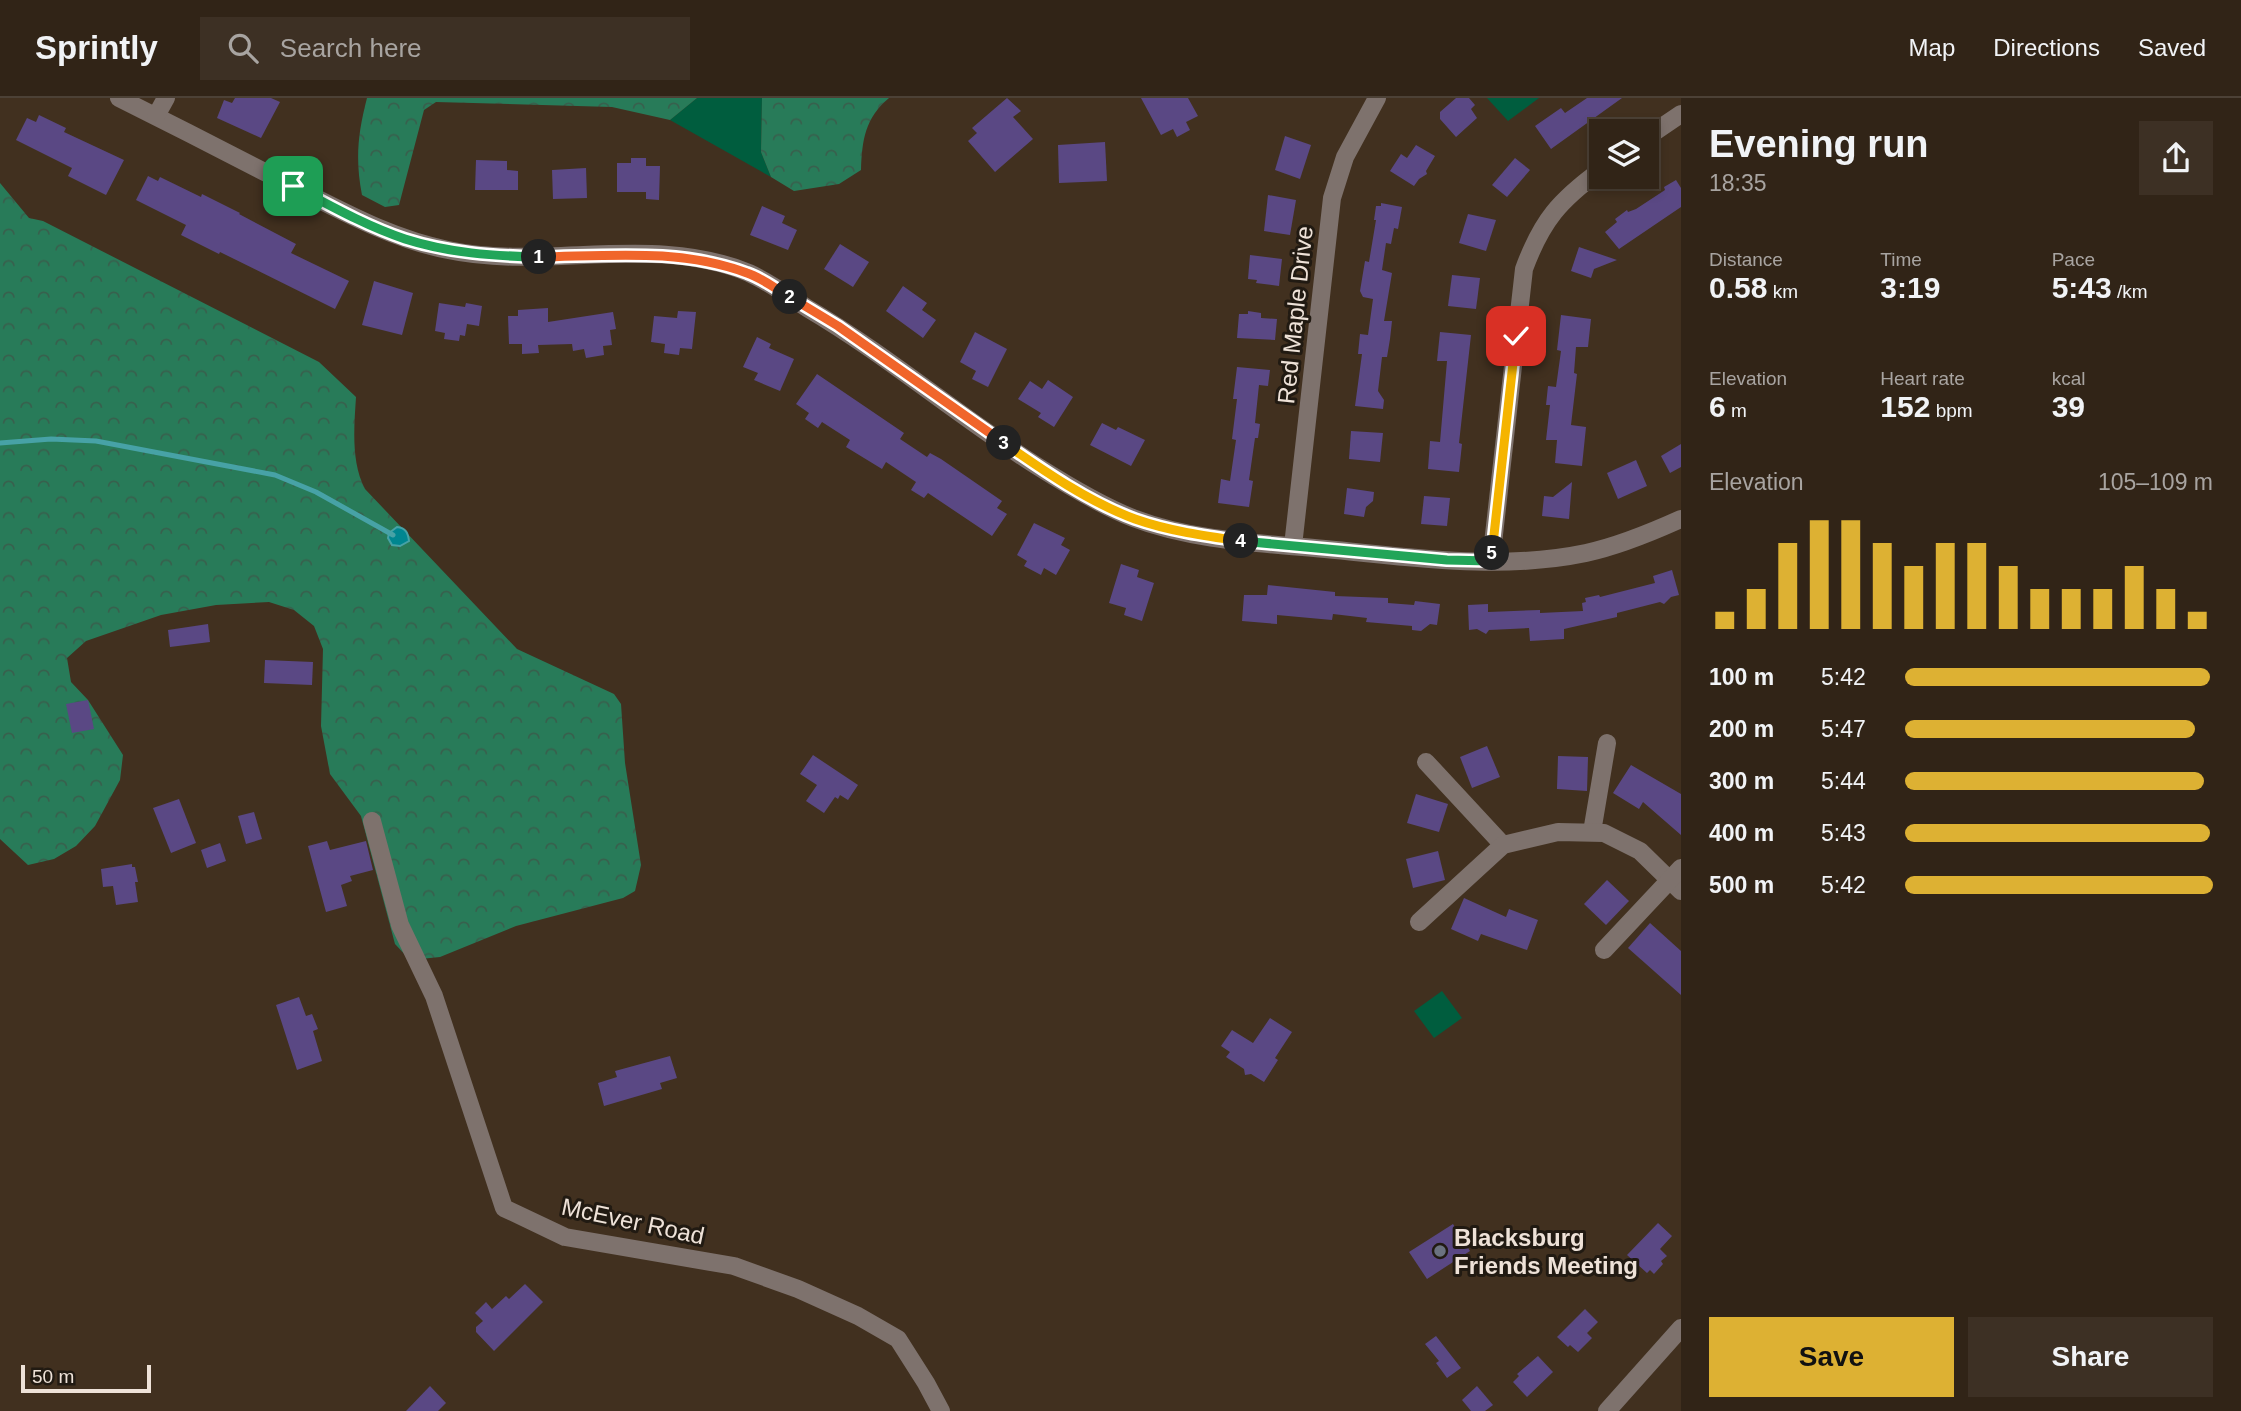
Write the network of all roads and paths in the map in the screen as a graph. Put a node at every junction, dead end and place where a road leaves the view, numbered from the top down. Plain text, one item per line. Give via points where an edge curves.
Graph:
1 (119, 98) edge
2 (166, 98) edge
3 (1377, 98) edge
4 (1681, 114) edge
5 (156, 116) junction
6 (1659, 129) edge
7 (1589, 179) edge
8 (1681, 519) edge
9 (1293, 546) junction
10 (1491, 561) junction
11 (1607, 743) dead end
12 (1426, 762) dead end
13 (372, 821) dead end
14 (1592, 832) junction
15 (1503, 845) junction
16 (1677, 879) edge
17 (1419, 922) dead end
18 (1604, 950) dead end
19 (1681, 1328) edge
20 (941, 1411) edge
21 (1607, 1411) edge

1 - 5 street
2 - 5 street
3 - 9 street, Red Maple Drive via 1345,157 1332,198
4 - 6 street
5 - 9 street via 404,239 489,256 664,255 713,262 751,274 838,326 1036,466 1098,501 1134,518 1180,531
7 - 10 street via 1548,218 1524,269
8 - 10 street via 1633,540 1586,553
9 - 10 street
11 - 14 street
12 - 15 street
13 - 20 street, McEver Road via 400,925 434,996 504,1208 565,1237 734,1266 858,1315 898,1339
14 - 15 street via 1558,832
14 - 16 street via 1640,851
15 - 17 street
16 - 18 street
19 - 21 street

